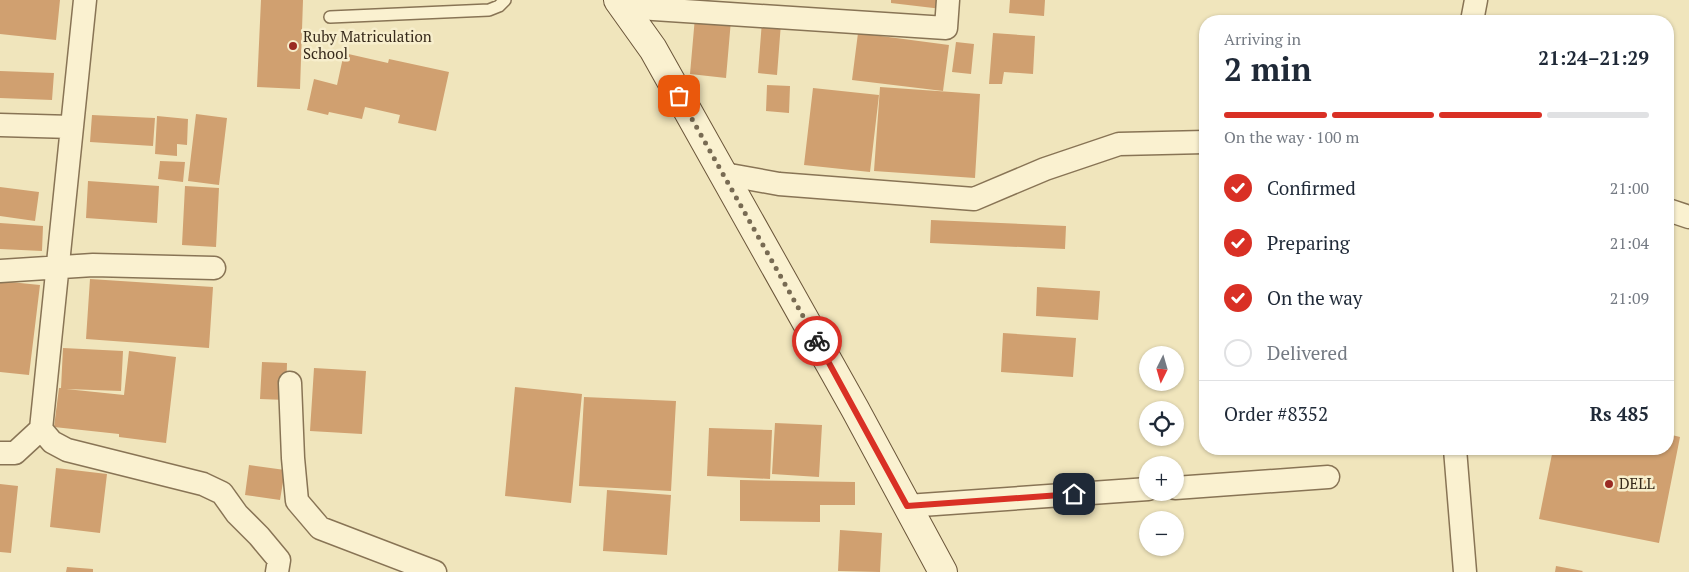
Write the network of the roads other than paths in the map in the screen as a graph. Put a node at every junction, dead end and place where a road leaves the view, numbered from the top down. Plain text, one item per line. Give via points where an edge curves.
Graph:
1 (85, 0) edge
2 (505, 0) edge
3 (948, 0) edge
4 (1476, 0) edge
5 (620, 3) edge
6 (1473, 15) edge
7 (330, 18) dead end
8 (0, 125) edge
9 (72, 128) junction
10 (1199, 142) edge
11 (724, 174) junction
12 (1674, 212) edge
13 (1689, 217) edge
14 (58, 268) junction
15 (214, 268) dead end
16 (0, 271) edge
17 (290, 382) dead end
18 (46, 436) junction
19 (8, 453) edge
20 (1455, 455) edge
21 (1328, 477) dead end
22 (1184, 487) edge
23 (1139, 490) edge
24 (907, 506) junction
25 (277, 572) edge
26 (435, 572) edge
27 (943, 572) edge
28 (1465, 572) edge

1 - 9 street
2 - 7 lane via 489,10
3 - 5 street via 946,28
4 - 6 street
5 - 11 street via 653,48
8 - 9 street
9 - 14 street
10 - 11 street via 1118,144 1044,169 974,199 779,184
11 - 24 street
12 - 13 street
14 - 15 street via 92,265
14 - 16 street
14 - 18 street
17 - 26 street via 298,501 320,528
18 - 19 street
18 - 25 street via 67,450 203,484 222,493 279,560
20 - 28 street
21 - 22 street
23 - 24 street
24 - 27 street

